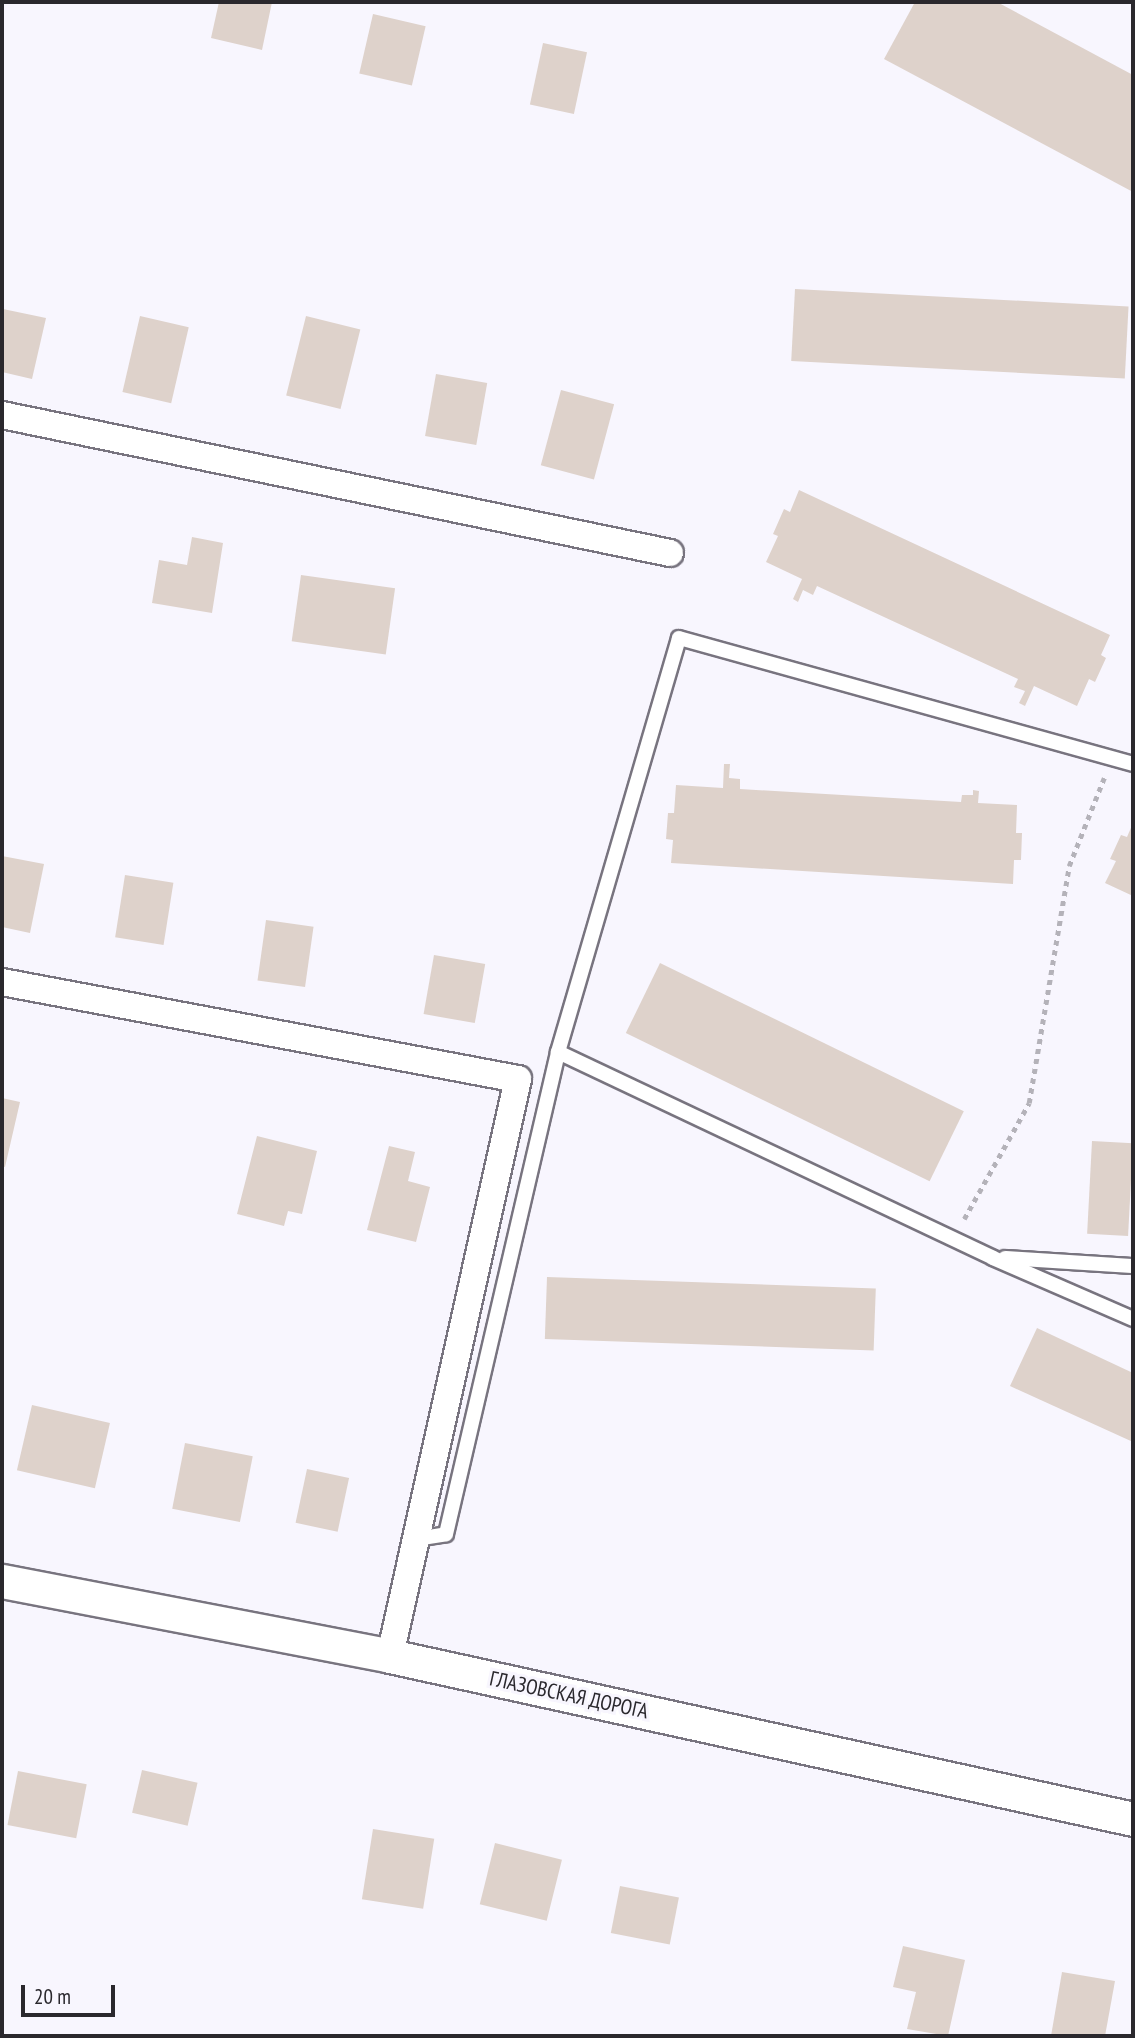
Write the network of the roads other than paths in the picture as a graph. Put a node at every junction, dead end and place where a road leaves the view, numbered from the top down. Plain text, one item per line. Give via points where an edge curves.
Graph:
1 (2, 415) edge
2 (670, 553) dead end
3 (1133, 764) edge
4 (2, 982) edge
5 (558, 1052) junction
6 (993, 1258) junction
7 (1133, 1266) edge
8 (1133, 1319) edge
9 (416, 1539) junction
10 (2, 1581) edge
11 (390, 1656) junction
12 (1133, 1819) edge

1 - 2 street
3 - 5 lane via 679,638
4 - 9 street via 518,1079
5 - 6 lane
5 - 9 lane via 446,1534
6 - 7 lane
6 - 8 lane
9 - 11 street
10 - 11 street, ГЛАЗОВСКАЯ ДОРОГА
11 - 12 street, ГЛАЗОВСКАЯ ДОРОГА

